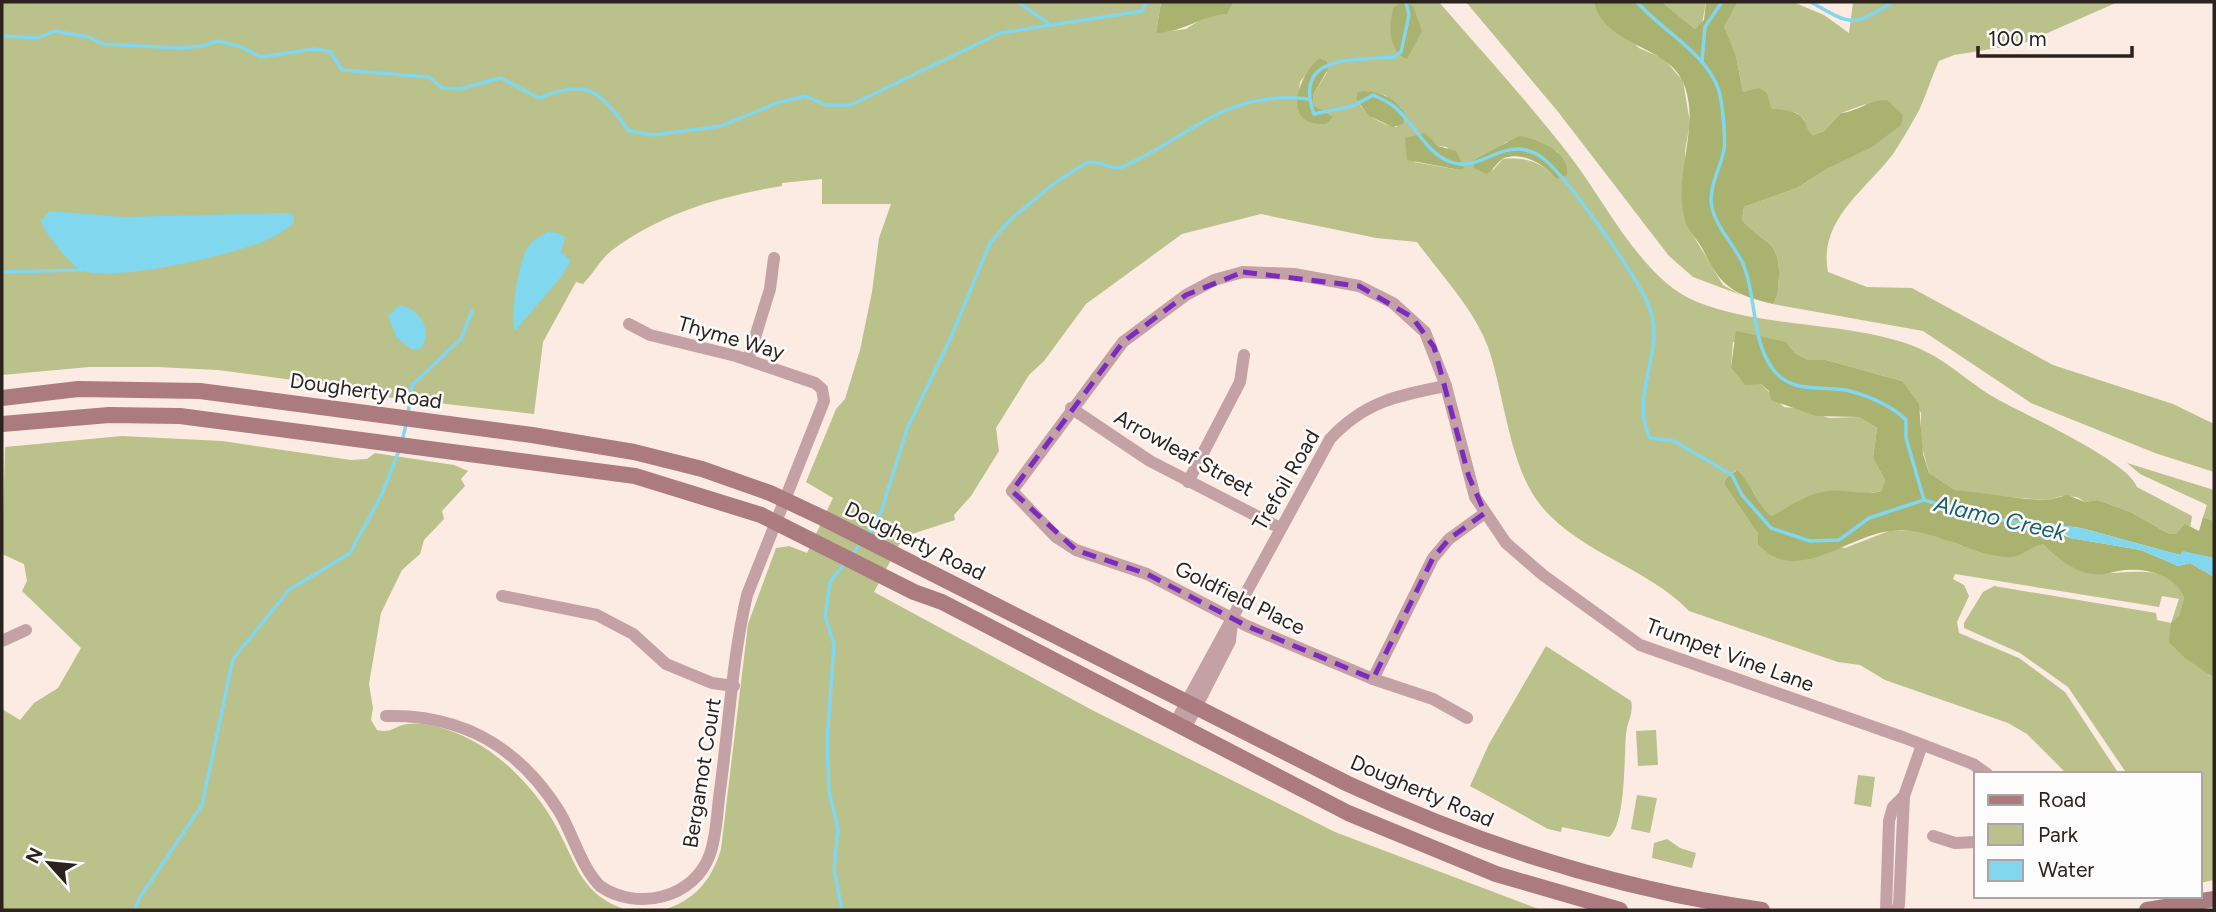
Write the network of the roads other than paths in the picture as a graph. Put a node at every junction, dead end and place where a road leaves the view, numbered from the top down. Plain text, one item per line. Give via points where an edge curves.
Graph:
1 (774, 258) dead end
2 (629, 324) dead end
3 (1244, 355) dead end
4 (748, 360) junction
5 (1446, 386) junction
6 (822, 389) joint
7 (2, 398) edge
8 (1071, 408) junction
9 (2, 424) edge
10 (1188, 482) junction
11 (1012, 491) joint
12 (784, 500) junction
13 (1485, 513) junction
14 (776, 523) junction
15 (1280, 527) junction
16 (502, 596) dead end
17 (1233, 619) junction
18 (26, 630) dead end
19 (2, 642) edge
20 (1373, 679) junction
21 (734, 687) junction
22 (1192, 703) junction
23 (386, 716) dead end
24 (1467, 718) dead end
25 (1180, 726) junction
26 (1922, 745) junction
27 (1984, 772) edge
28 (1904, 796) junction
29 (1933, 835) dead end
30 (1974, 842) edge
31 (2214, 899) edge
32 (1620, 910) edge
33 (1762, 910) edge
34 (1886, 910) edge
35 (1896, 910) edge
36 (2147, 910) edge

1 - 4 street via 770,289
2 - 4 street, Thyme Way via 650,335
3 - 10 street via 1240,382
4 - 6 street, Thyme Way
5 - 8 street, Trumpet Vine Lane via 1425,332 1412,317 1371,290 1294,274 1243,272 1214,280 1153,317 1123,342
5 - 13 street, Trumpet Vine Lane via 1469,477
5 - 15 street, Trefoil Road via 1397,396 1346,422 1322,450
6 - 12 street, Bergamot Court via 824,401
7 - 12 main road, Dougherty Road via 78,389 159,388 365,412 634,452 702,470
8 - 10 street, Arrowleaf Street
8 - 11 street, Trumpet Vine Lane
9 - 14 main road, Dougherty Road via 109,415 180,416 361,438 635,476 707,496
10 - 15 street, Arrowleaf Street
11 - 17 street, Goldfield Place via 1056,537 1076,550 1147,574
12 - 14 street, Bergamot Court
12 - 22 main road, Dougherty Road
13 - 20 street via 1449,539 1433,558
13 - 26 street, Trumpet Vine Lane via 1506,543 1640,645
14 - 21 street, Bergamot Court via 747,595
14 - 25 main road, Dougherty Road via 942,602
15 - 17 street, Trefoil Road
16 - 21 street via 597,615 633,634 666,664
17 - 20 street, Goldfield Place
17 - 22 street, Trefoil Road via 1230,641
18 - 19 street
20 - 24 street, Goldfield Place via 1433,699
21 - 23 street, Bergamot Court via 712,850 689,888 654,903 627,901 598,884 558,810 533,779 491,741 446,720
22 - 25 street, Trefoil Road
22 - 33 main road, Dougherty Road via 1346,782 1481,841 1635,887
25 - 32 main road, Dougherty Road via 1413,843 1496,874
26 - 27 street, Trumpet Vine Lane
26 - 28 street
28 - 34 street via 1889,821
28 - 35 street
29 - 30 street via 1955,843
31 - 36 main road

